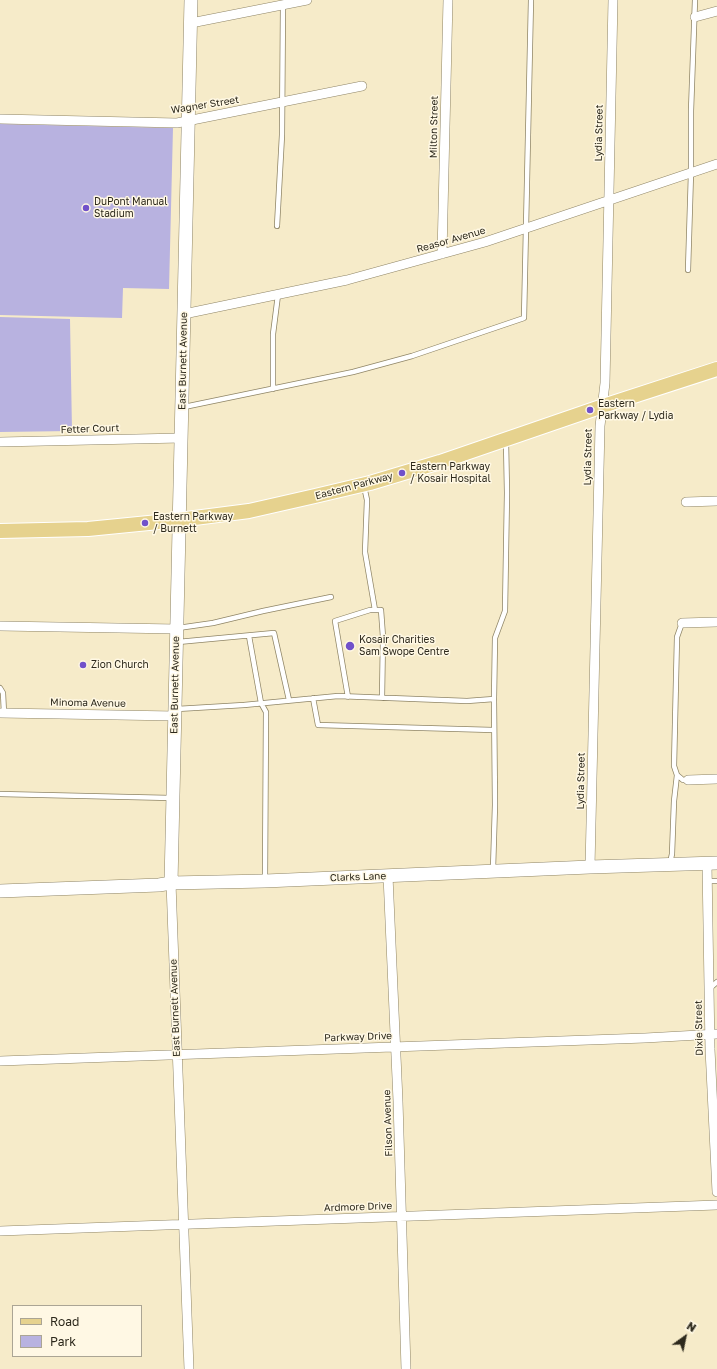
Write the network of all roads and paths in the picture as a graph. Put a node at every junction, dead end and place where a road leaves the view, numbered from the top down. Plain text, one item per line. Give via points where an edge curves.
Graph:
1 (191, 0) edge
2 (307, 0) edge
3 (448, 0) edge
4 (531, 0) edge
5 (613, 0) edge
6 (695, 0) edge
7 (283, 5) junction
8 (717, 11) edge
9 (695, 17) junction
10 (191, 23) junction
11 (362, 86) dead end
12 (281, 102) junction
13 (0, 118) edge
14 (189, 120) junction
15 (717, 164) edge
16 (691, 173) junction
17 (609, 201) junction
18 (277, 226) dead end
19 (525, 229) junction
20 (442, 254) junction
21 (688, 270) dead end
22 (278, 294) junction
23 (184, 314) junction
24 (717, 369) edge
25 (273, 389) junction
26 (603, 406) junction
27 (182, 407) junction
28 (181, 438) junction
29 (506, 440) junction
30 (0, 442) edge
31 (364, 484) junction
32 (717, 501) edge
33 (686, 502) dead end
34 (180, 520) junction
35 (0, 531) edge
36 (331, 597) dead end
37 (377, 610) junction
38 (717, 622) edge
39 (682, 624) joint
40 (0, 626) edge
41 (177, 629) junction
42 (249, 636) junction
43 (176, 642) junction
44 (0, 688) edge
45 (348, 697) junction
46 (313, 698) junction
47 (382, 698) junction
48 (494, 699) junction
49 (289, 700) junction
50 (261, 703) junction
51 (175, 712) junction
52 (2, 713) edge
53 (494, 730) junction
54 (677, 775) junction
55 (717, 779) edge
56 (688, 780) joint
57 (0, 794) edge
58 (173, 798) junction
59 (669, 864) junction
60 (712, 864) edge
61 (590, 867) junction
62 (493, 871) junction
63 (388, 876) junction
64 (265, 881) junction
65 (712, 881) edge
66 (171, 883) junction
67 (0, 890) edge
68 (717, 982) edge
69 (709, 989) junction
70 (714, 1034) edge
71 (395, 1046) junction
72 (177, 1055) junction
73 (0, 1061) edge
74 (717, 1192) edge
75 (717, 1205) edge
76 (402, 1216) junction
77 (184, 1224) junction
78 (0, 1231) edge
79 (189, 1369) edge
80 (406, 1369) edge

1 - 10 street, East Burnett Avenue
2 - 7 street
3 - 20 street, Milton Street
4 - 19 lane
5 - 17 street, Lydia Street
6 - 9 lane
7 - 10 street
7 - 12 lane
8 - 9 street
9 - 16 lane
10 - 14 street, East Burnett Avenue
11 - 12 street, Wagner Street
12 - 14 street, Wagner Street
12 - 18 lane via 282,135
13 - 14 street, Wagner Street via 177,122
14 - 23 street, East Burnett Avenue
15 - 16 street, Reasor Avenue
16 - 17 street, Reasor Avenue
16 - 21 lane
17 - 19 street, Reasor Avenue
17 - 26 street, Lydia Street
19 - 20 street, Reasor Avenue
19 - 25 lane via 524,318 412,356 354,372
20 - 22 street, Reasor Avenue via 354,278
22 - 23 street, Reasor Avenue
22 - 25 lane via 273,334
23 - 27 street, East Burnett Avenue
24 - 26 main road, Eastern Parkway
25 - 27 lane
26 - 29 main road, Eastern Parkway
26 - 61 street, Lydia Street via 600,426
27 - 28 street, East Burnett Avenue
28 - 30 street, Fetter Court
28 - 34 street, East Burnett Avenue
29 - 31 main road, Eastern Parkway
29 - 48 lane via 505,611 495,638
31 - 34 main road, Eastern Parkway via 249,511
31 - 37 lane via 367,500 365,552
32 - 33 street
34 - 35 main road, Eastern Parkway via 88,529
34 - 41 street, East Burnett Avenue
36 - 41 lane
37 - 45 lane via 335,621
37 - 47 lane via 381,610 383,637
38 - 39 street
39 - 54 lane via 677,637 674,766
40 - 41 street
41 - 43 street, East Burnett Avenue
42 - 43 lane
42 - 49 lane via 274,633
42 - 50 lane
43 - 51 street, East Burnett Avenue
44 - 52 lane via 3,692
45 - 46 lane
45 - 47 lane
46 - 49 lane
46 - 53 lane via 318,725
47 - 48 lane via 467,701
48 - 53 lane
49 - 50 lane
50 - 51 lane via 192,708
50 - 64 lane via 266,712
51 - 52 street, Minoma Avenue
51 - 58 street, East Burnett Avenue
53 - 62 lane
54 - 56 lane via 683,780
54 - 59 lane via 672,854
55 - 56 street
57 - 58 lane
58 - 66 street, East Burnett Avenue
59 - 60 street, Clarks Lane
59 - 61 street, Clarks Lane
60 - 65 street, Dixie Street
61 - 62 street, Clarks Lane
62 - 63 street, Clarks Lane
63 - 64 street, Clarks Lane
63 - 71 street, Filson Avenue
64 - 66 street, Clarks Lane
65 - 69 street, Dixie Street
66 - 67 street, Clarks Lane
66 - 72 street, East Burnett Avenue
68 - 69 lane
69 - 70 street, Dixie Street
70 - 71 street, Parkway Drive
70 - 74 street, Dixie Street via 711,1078
71 - 72 street, Parkway Drive
71 - 76 street, Filson Avenue
72 - 73 street, Parkway Drive
72 - 77 street, East Burnett Avenue
75 - 76 street, Ardmore Drive
76 - 77 street, Ardmore Drive
76 - 80 street, Filson Avenue
77 - 78 street, Ardmore Drive
77 - 79 street, East Burnett Avenue

